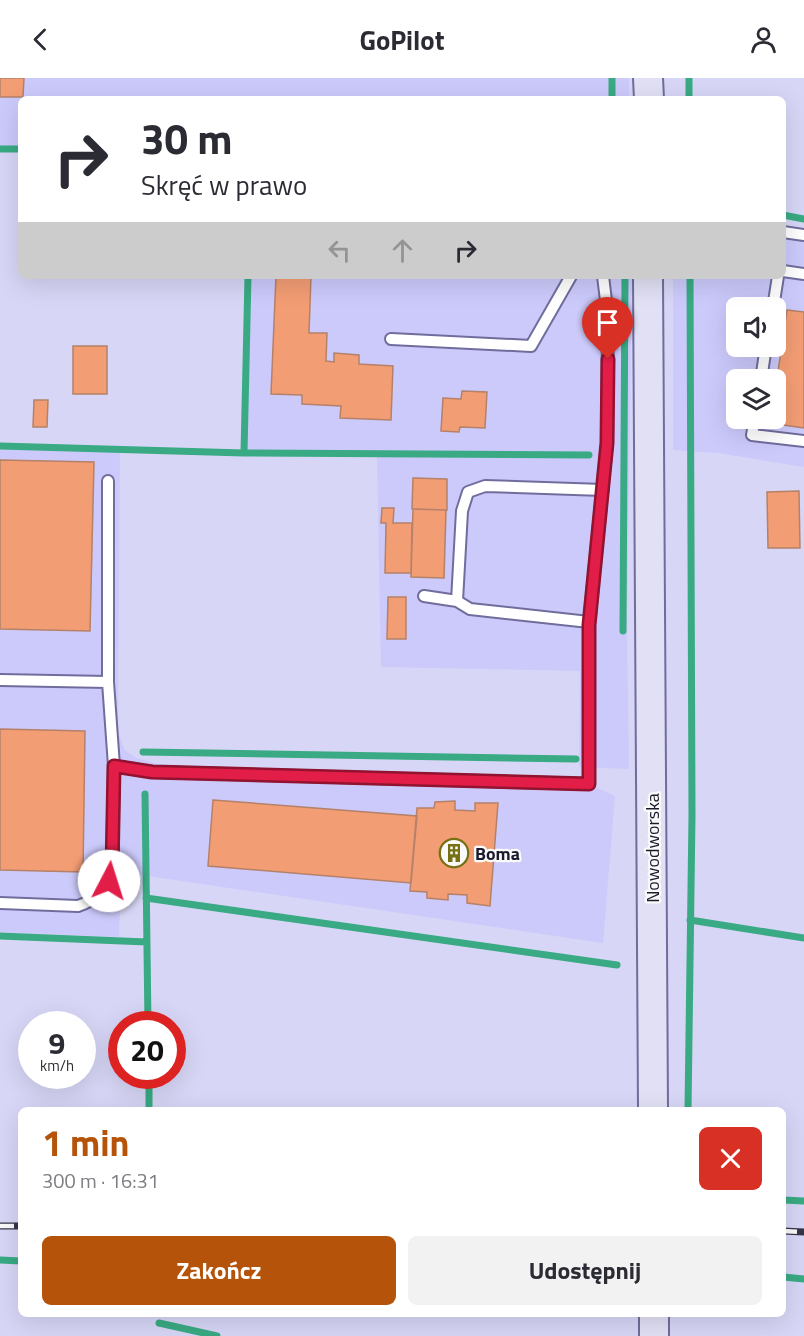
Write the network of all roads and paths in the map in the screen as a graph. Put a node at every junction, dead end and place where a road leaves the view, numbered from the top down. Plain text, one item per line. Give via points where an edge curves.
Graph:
1 (648, 78) edge
2 (649, 96) edge
3 (804, 229) edge
4 (786, 234) edge
5 (786, 235) edge
6 (804, 235) edge
7 (786, 271) edge
8 (804, 274) edge
9 (569, 279) edge
10 (603, 279) edge
11 (648, 279) edge
12 (777, 279) edge
13 (774, 297) edge
14 (391, 339) dead end
15 (753, 429) edge
16 (804, 441) edge
17 (108, 481) dead end
18 (603, 490) junction
19 (424, 596) dead end
20 (458, 601) junction
21 (589, 622) junction
22 (0, 680) edge
23 (108, 682) junction
24 (114, 766) junction
25 (0, 903) edge
26 (653, 1107) edge
27 (654, 1317) edge
28 (654, 1336) edge

1 - 2 main road
3 - 4 lane
5 - 6 lane
7 - 8 lane
9 - 14 lane via 531,346
10 - 18 lane via 608,318
11 - 26 main road, Nowodworska
12 - 13 lane
15 - 16 lane via 752,435
17 - 23 lane
18 - 20 lane via 485,486 468,492 462,511
18 - 21 lane
19 - 20 lane
20 - 21 lane via 470,609
21 - 24 lane via 589,784 152,772
22 - 23 lane
23 - 24 lane
24 - 25 lane via 112,871 105,888 78,906
27 - 28 main road

